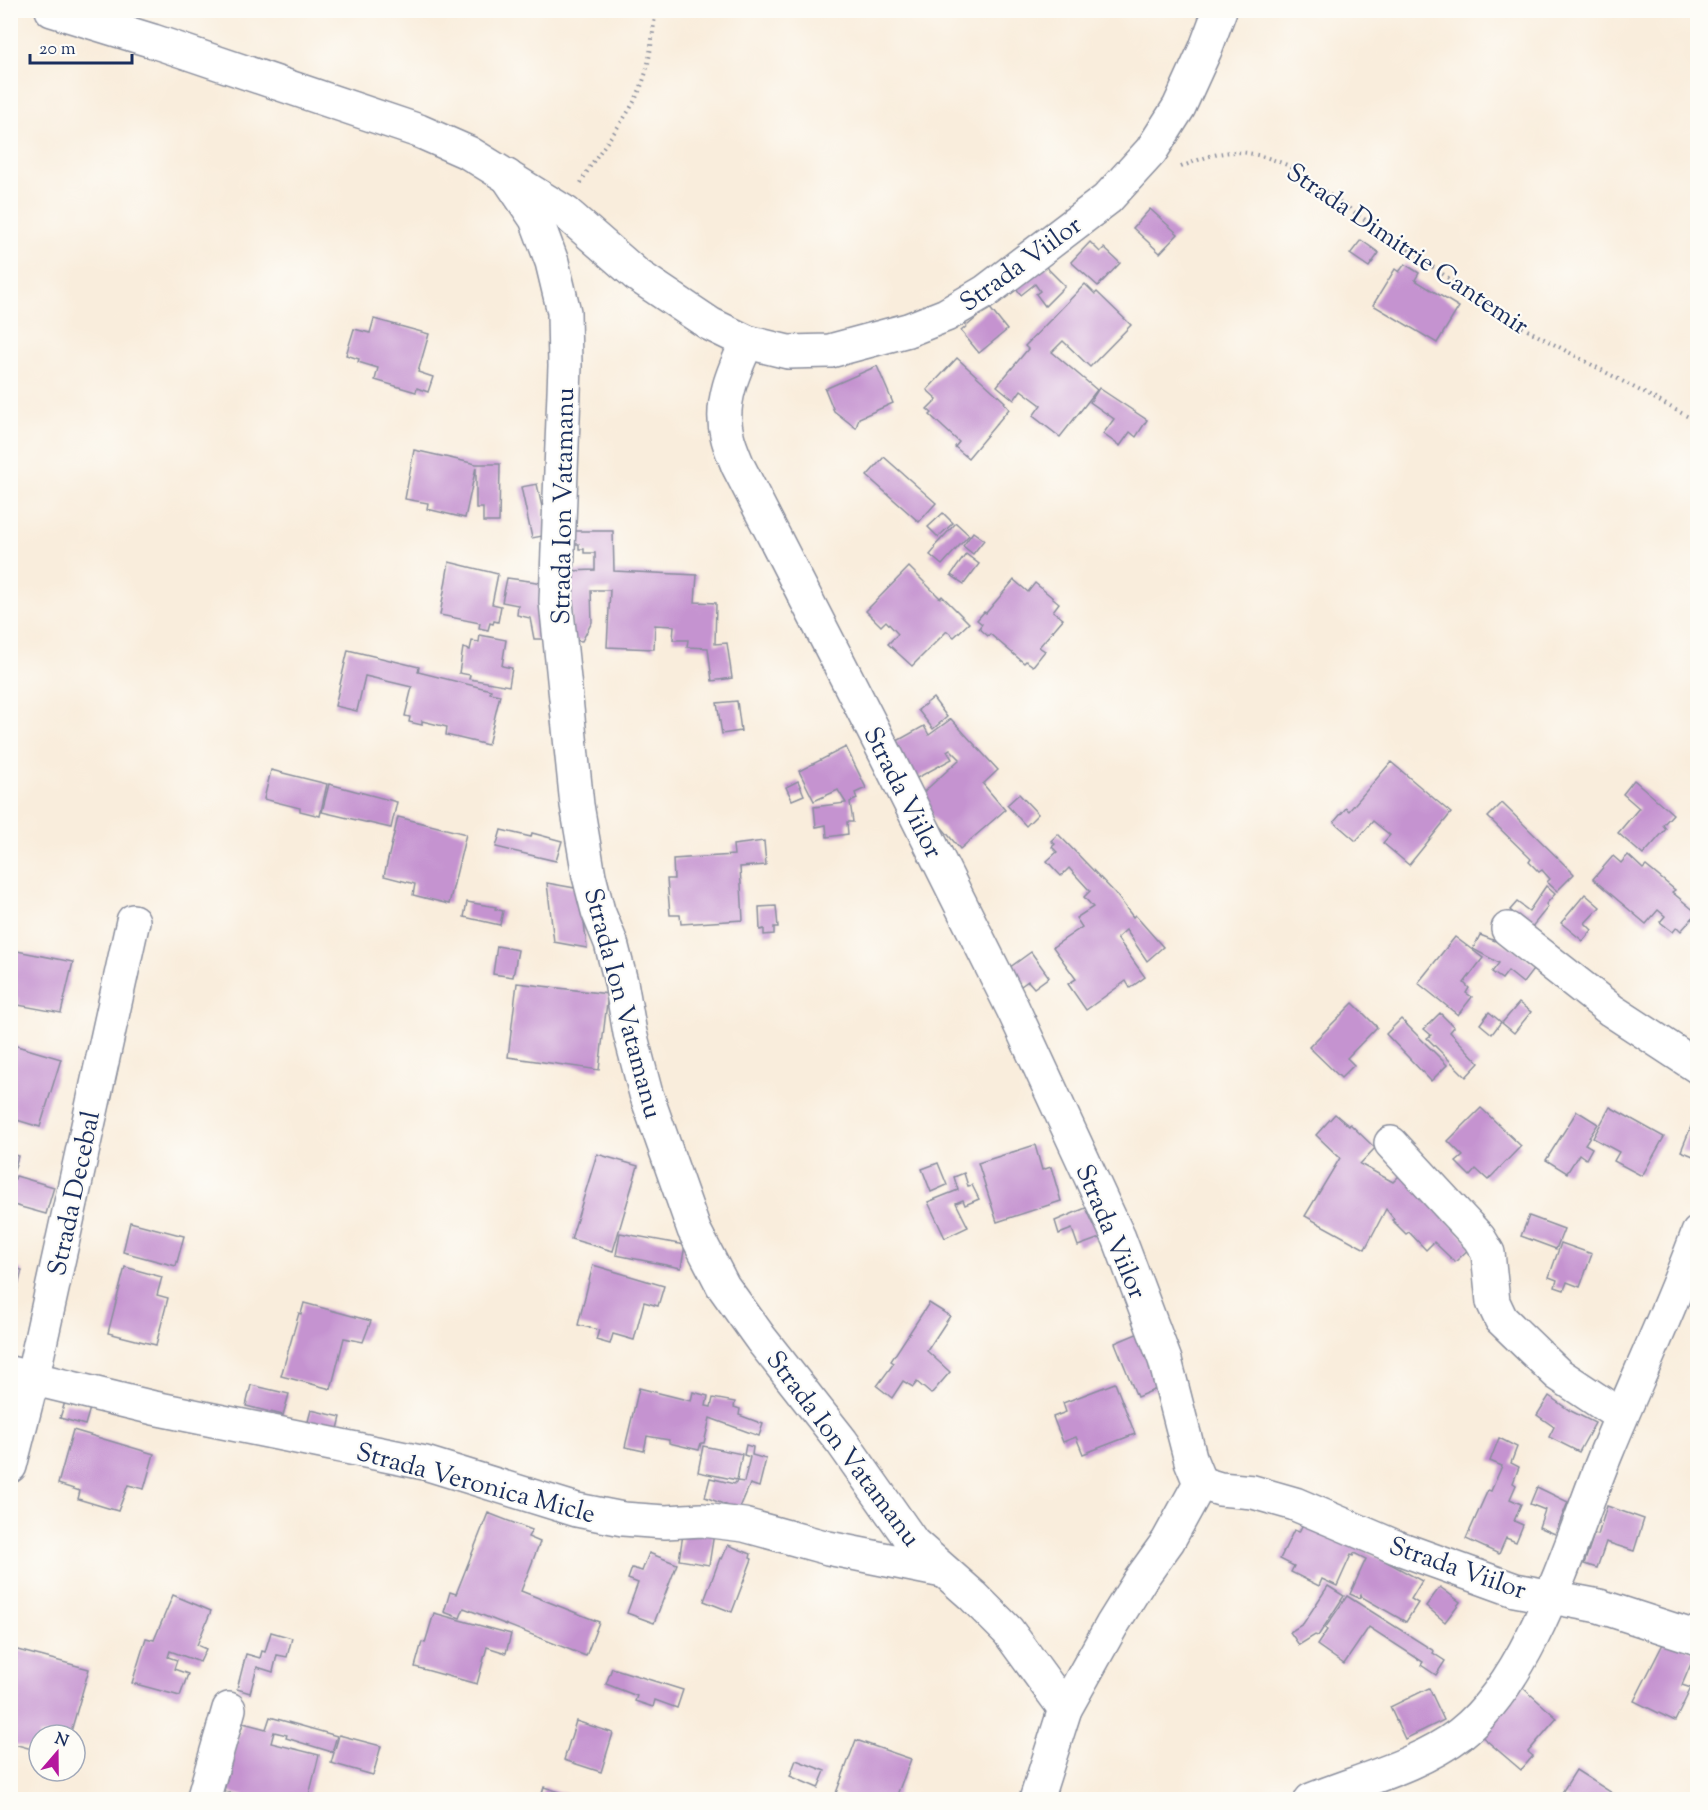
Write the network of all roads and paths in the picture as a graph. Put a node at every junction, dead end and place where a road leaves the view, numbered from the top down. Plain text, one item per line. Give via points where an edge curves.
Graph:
1 (52, 10) edge
2 (656, 10) edge
3 (1220, 10) edge
4 (1177, 169) dead end
5 (507, 176) junction
6 (566, 213) junction
7 (747, 342) junction
8 (1698, 422) edge
9 (133, 921) dead end
10 (1508, 929) dead end
11 (1698, 1066) edge
12 (1391, 1143) dead end
13 (1698, 1233) edge
14 (21, 1377) edge
15 (1622, 1416) junction
16 (10, 1466) edge
17 (1200, 1483) junction
18 (943, 1571) junction
19 (1550, 1597) junction
20 (1698, 1638) edge
21 (229, 1709) dead end
22 (1065, 1709) junction
23 (203, 1800) edge
24 (1036, 1800) edge
25 (1311, 1800) edge

1 - 5 street via 419,131 469,153
2 - 6 path via 642,84 590,164
3 - 7 street, Strada Viilor via 1179,107 1151,151 1107,199 985,292 946,315 908,330 830,351 788,352
4 - 8 path, Strada Dimitrie Cantemir via 1228,151 1258,154 1287,165 1508,319
5 - 6 street
5 - 18 street, Strada Ion Vatamanu via 536,219 564,312 556,602 559,637 577,805 589,876 614,953 646,1094 694,1230 723,1286 913,1543
6 - 7 street via 637,275 710,324
7 - 17 street, Strada Viilor via 726,400 726,433 738,466 1013,1010 1119,1239 1165,1360
9 - 14 street, Strada Decebal
10 - 11 street via 1611,1010
12 - 15 street via 1479,1238 1488,1253 1493,1302 1501,1319 1558,1374
13 - 15 street via 1676,1294
14 - 16 street, Strada Decebal
14 - 18 street, Strada Veronica Micle via 425,1463 577,1510 623,1520 702,1520 744,1525 828,1548
15 - 19 street
17 - 19 street, Strada Viilor via 1295,1504 1407,1551 1515,1590
17 - 22 street
18 - 22 street, Strada Ion Vatamanu via 1008,1631
19 - 20 street via 1599,1606
19 - 25 street via 1515,1668 1491,1703 1461,1733 1431,1754
21 - 23 street
22 - 24 street

